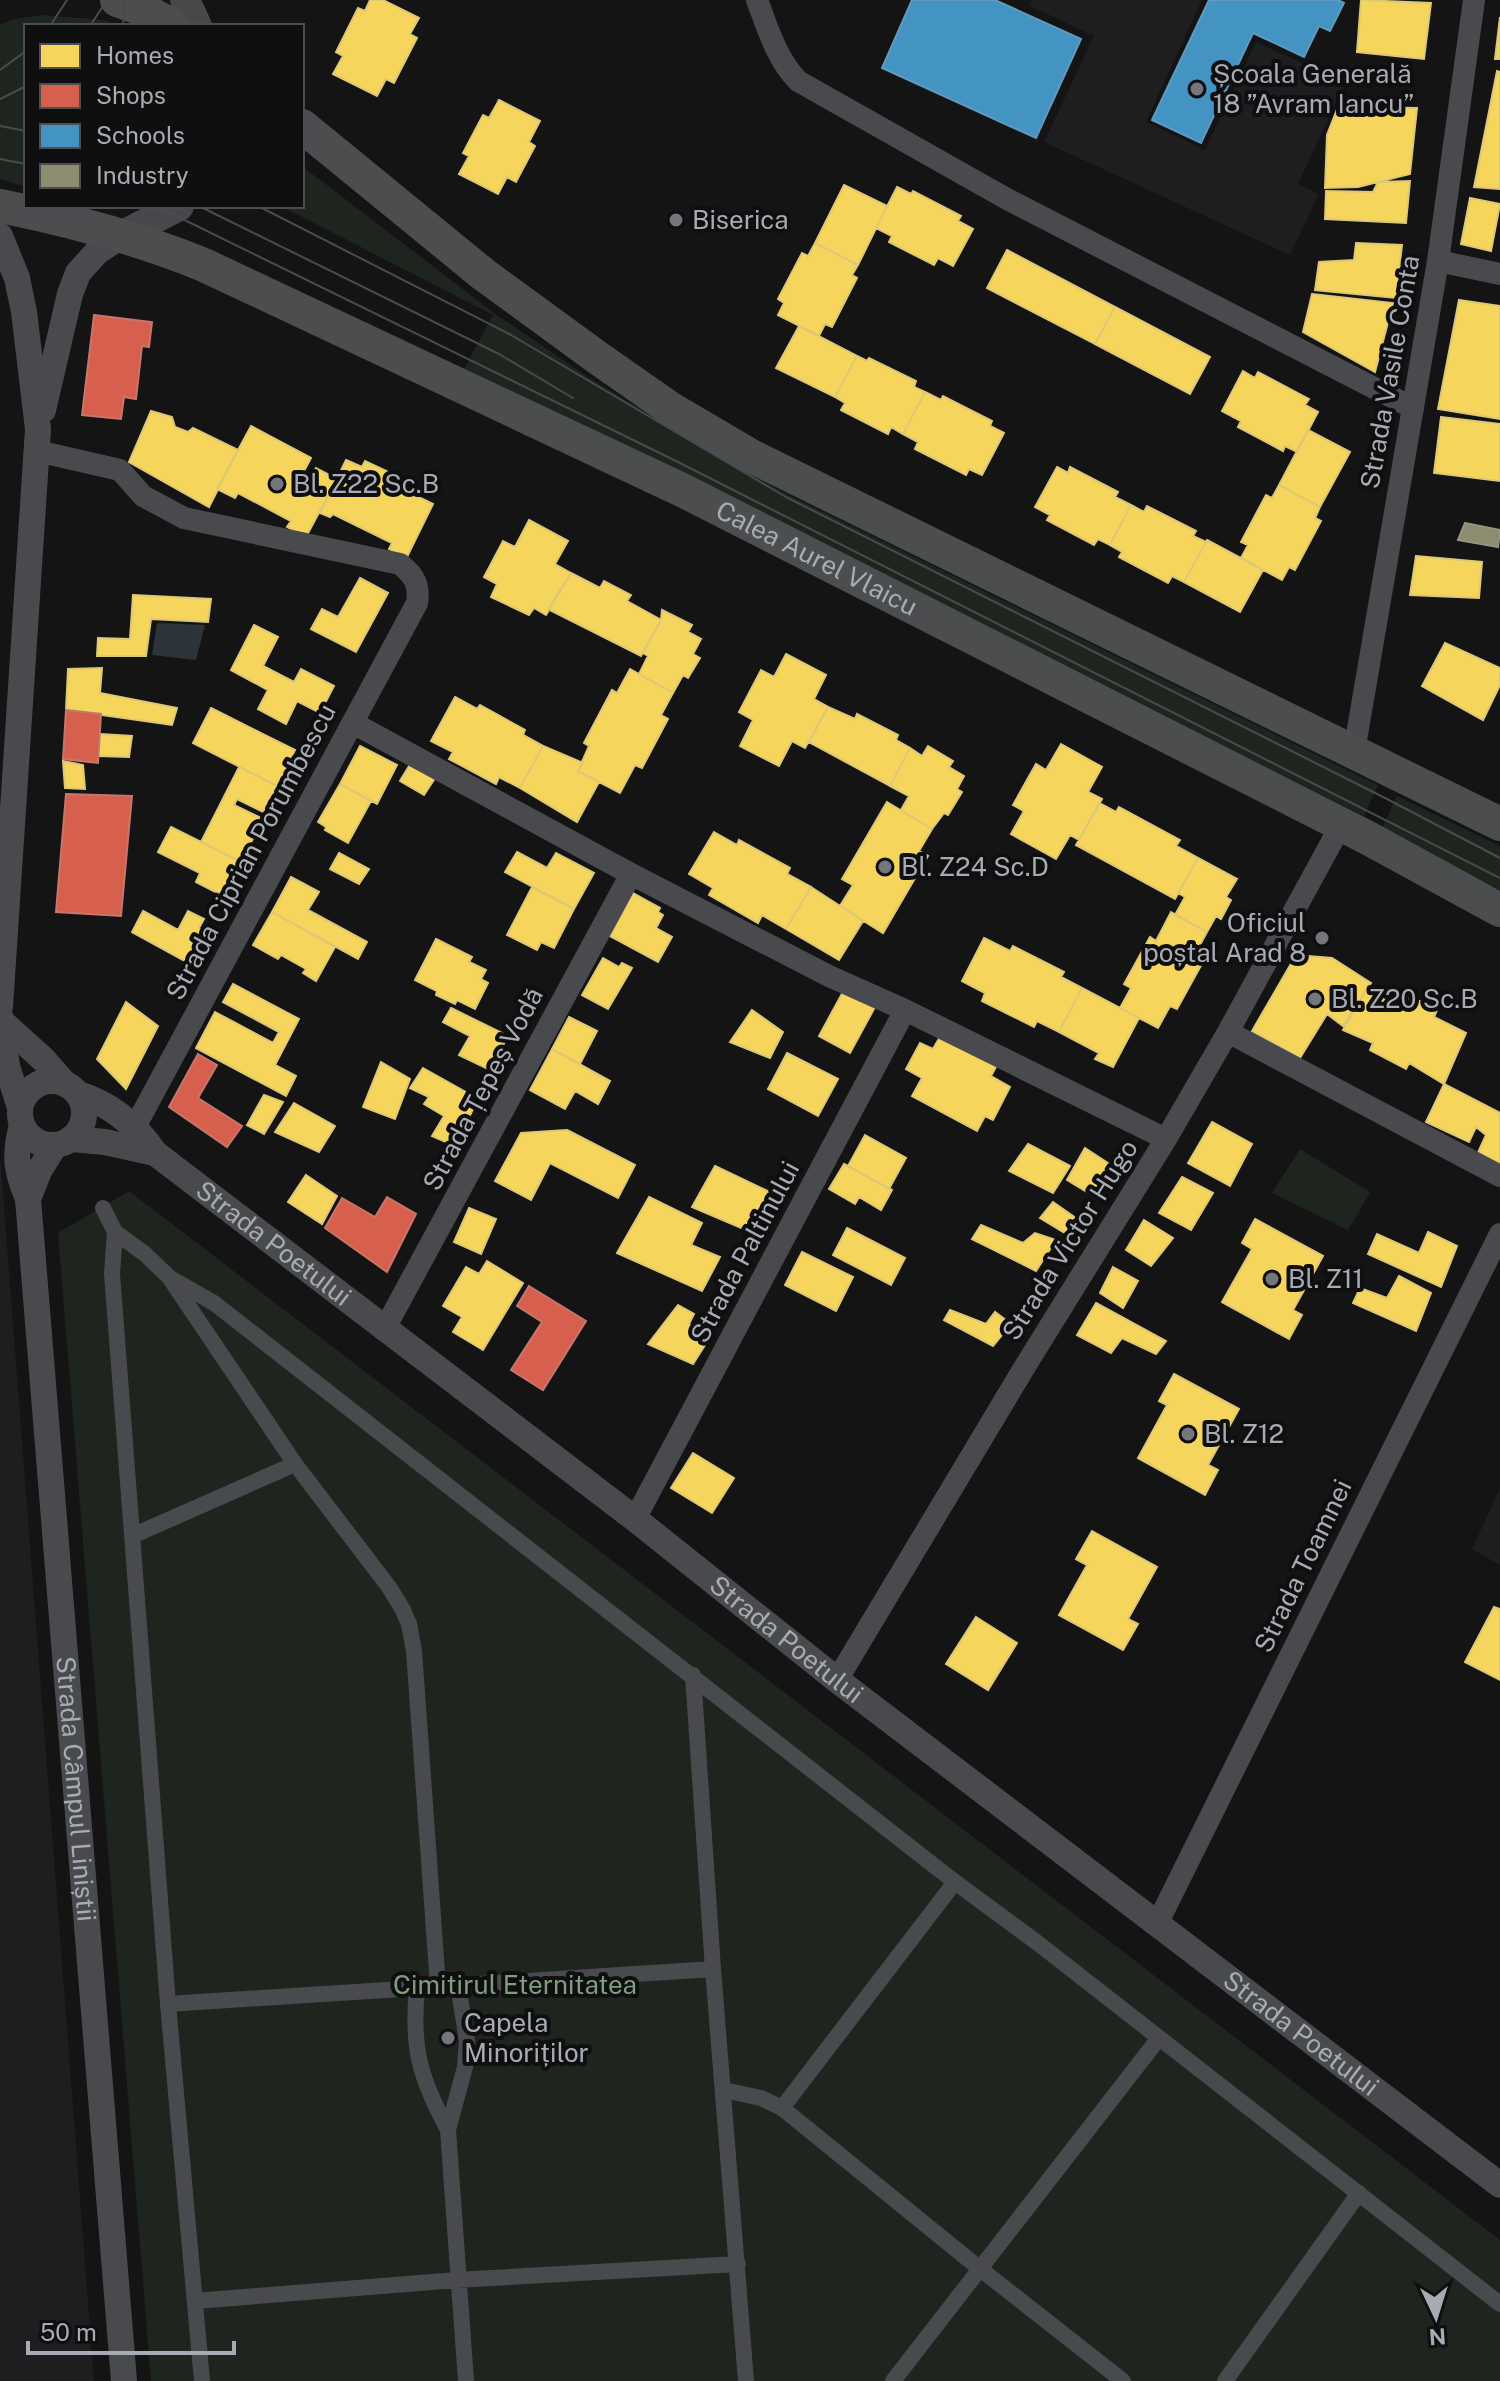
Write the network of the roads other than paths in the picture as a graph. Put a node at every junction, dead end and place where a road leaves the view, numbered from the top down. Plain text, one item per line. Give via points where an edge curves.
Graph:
1 (117, 0) edge
2 (185, 0) edge
3 (757, 0) edge
4 (1474, 0) edge
5 (169, 24) edge
6 (196, 24) edge
7 (304, 128) edge
8 (0, 206) edge
9 (175, 208) edge
10 (0, 236) edge
11 (121, 236) junction
12 (1438, 261) junction
13 (1500, 274) edge
14 (1413, 408) junction
15 (38, 440) junction
16 (353, 723) junction
17 (1354, 752) junction
18 (1500, 824) edge
19 (1341, 825) junction
20 (631, 874) junction
21 (1500, 910) edge
22 (0, 1007) edge
23 (905, 1010) junction
24 (0, 1018) edge
25 (1228, 1032) junction
26 (71, 1089) junction
27 (21, 1117) junction
28 (135, 1127) junction
29 (1166, 1139) junction
30 (63, 1142) junction
31 (155, 1153) junction
32 (1500, 1176) edge
33 (28, 1199) junction
34 (103, 1208) dead end
35 (115, 1232) junction
36 (1500, 1234) edge
37 (170, 1278) junction
38 (384, 1330) junction
39 (295, 1464) junction
40 (635, 1519) junction
41 (132, 1536) junction
42 (693, 1675) junction
43 (837, 1680) junction
44 (955, 1882) junction
45 (1157, 1924) junction
46 (713, 1969) junction
47 (458, 1985) junction
48 (438, 1987) junction
49 (417, 1988) junction
50 (168, 2004) junction
51 (1159, 2038) junction
52 (724, 2090) junction
53 (782, 2108) junction
54 (448, 2130) junction
55 (1500, 2185) edge
56 (1359, 2193) junction
57 (738, 2264) junction
58 (979, 2268) junction
59 (457, 2280) junction
60 (195, 2301) junction
61 (1500, 2304) edge
62 (124, 2381) edge
63 (202, 2381) edge
64 (466, 2381) edge
65 (746, 2381) edge
66 (893, 2381) edge
67 (1123, 2381) edge
68 (1225, 2381) edge

1 - 5 main road
2 - 6 main road
3 - 14 street via 778,54 798,81 1007,199
4 - 12 street, Strada Vasile Conta
7 - 17 main road via 483,274 671,409 751,456
8 - 11 main road, Calea Aurel Vlaicu
9 - 11 main road
10 - 15 street via 24,312
11 - 15 street via 78,273
11 - 19 main road, Calea Aurel Vlaicu via 204,265 682,490
12 - 13 street
12 - 14 street, Strada Vasile Conta
14 - 17 street, Strada Vasile Conta
15 - 16 street, Strada Ciprian Porumbescu via 120,470 143,496 184,518 400,564 411,572 418,586 417,603
15 - 22 street
16 - 20 street
16 - 28 street, Strada Ciprian Porumbescu
17 - 18 main road
19 - 21 main road, Calea Aurel Vlaicu
19 - 25 street, Strada Victor Hugo
20 - 23 street
20 - 38 street, Strada Țepeș Vodă
23 - 29 street
23 - 40 street, Strada Paltinului
24 - 26 street
24 - 27 street
25 - 29 street, Strada Victor Hugo
25 - 32 street
26 - 27 street via 40,1083 27,1093
26 - 28 street, Strada Poetului via 105,1104
26 - 30 street via 82,1101 84,1118
27 - 30 street via 39,1143
27 - 33 street, Strada Câmpul Liniștii via 16,1160
28 - 31 street, Strada Poetului
29 - 43 street, Strada Victor Hugo
30 - 31 street via 105,1142
30 - 33 street, Strada Câmpul Liniștii via 39,1171
31 - 38 street, Strada Poetului
33 - 62 street, Strada Câmpul Liniștii
34 - 35 street
35 - 37 street
35 - 41 street via 112,1274
36 - 45 street, Strada Toamnei
37 - 39 street
37 - 42 street via 214,1303
38 - 40 street, Strada Poetului
39 - 41 street
39 - 48 street via 389,1587 409,1624
40 - 43 street, Strada Poetului
41 - 50 street
42 - 44 street
42 - 46 street
43 - 45 street, Strada Poetului
44 - 51 street
44 - 53 street
45 - 55 street, Strada Poetului
46 - 47 street
46 - 52 street
47 - 48 street
47 - 54 street via 467,2041
48 - 49 street
49 - 50 street
49 - 54 street via 415,2044 420,2071
50 - 60 street
51 - 56 street
51 - 58 street
52 - 53 street
52 - 57 street
53 - 58 street
54 - 59 street
56 - 61 street
56 - 68 street
57 - 59 street
57 - 65 street
58 - 66 street
58 - 67 street
59 - 60 street
59 - 64 street
60 - 63 street

